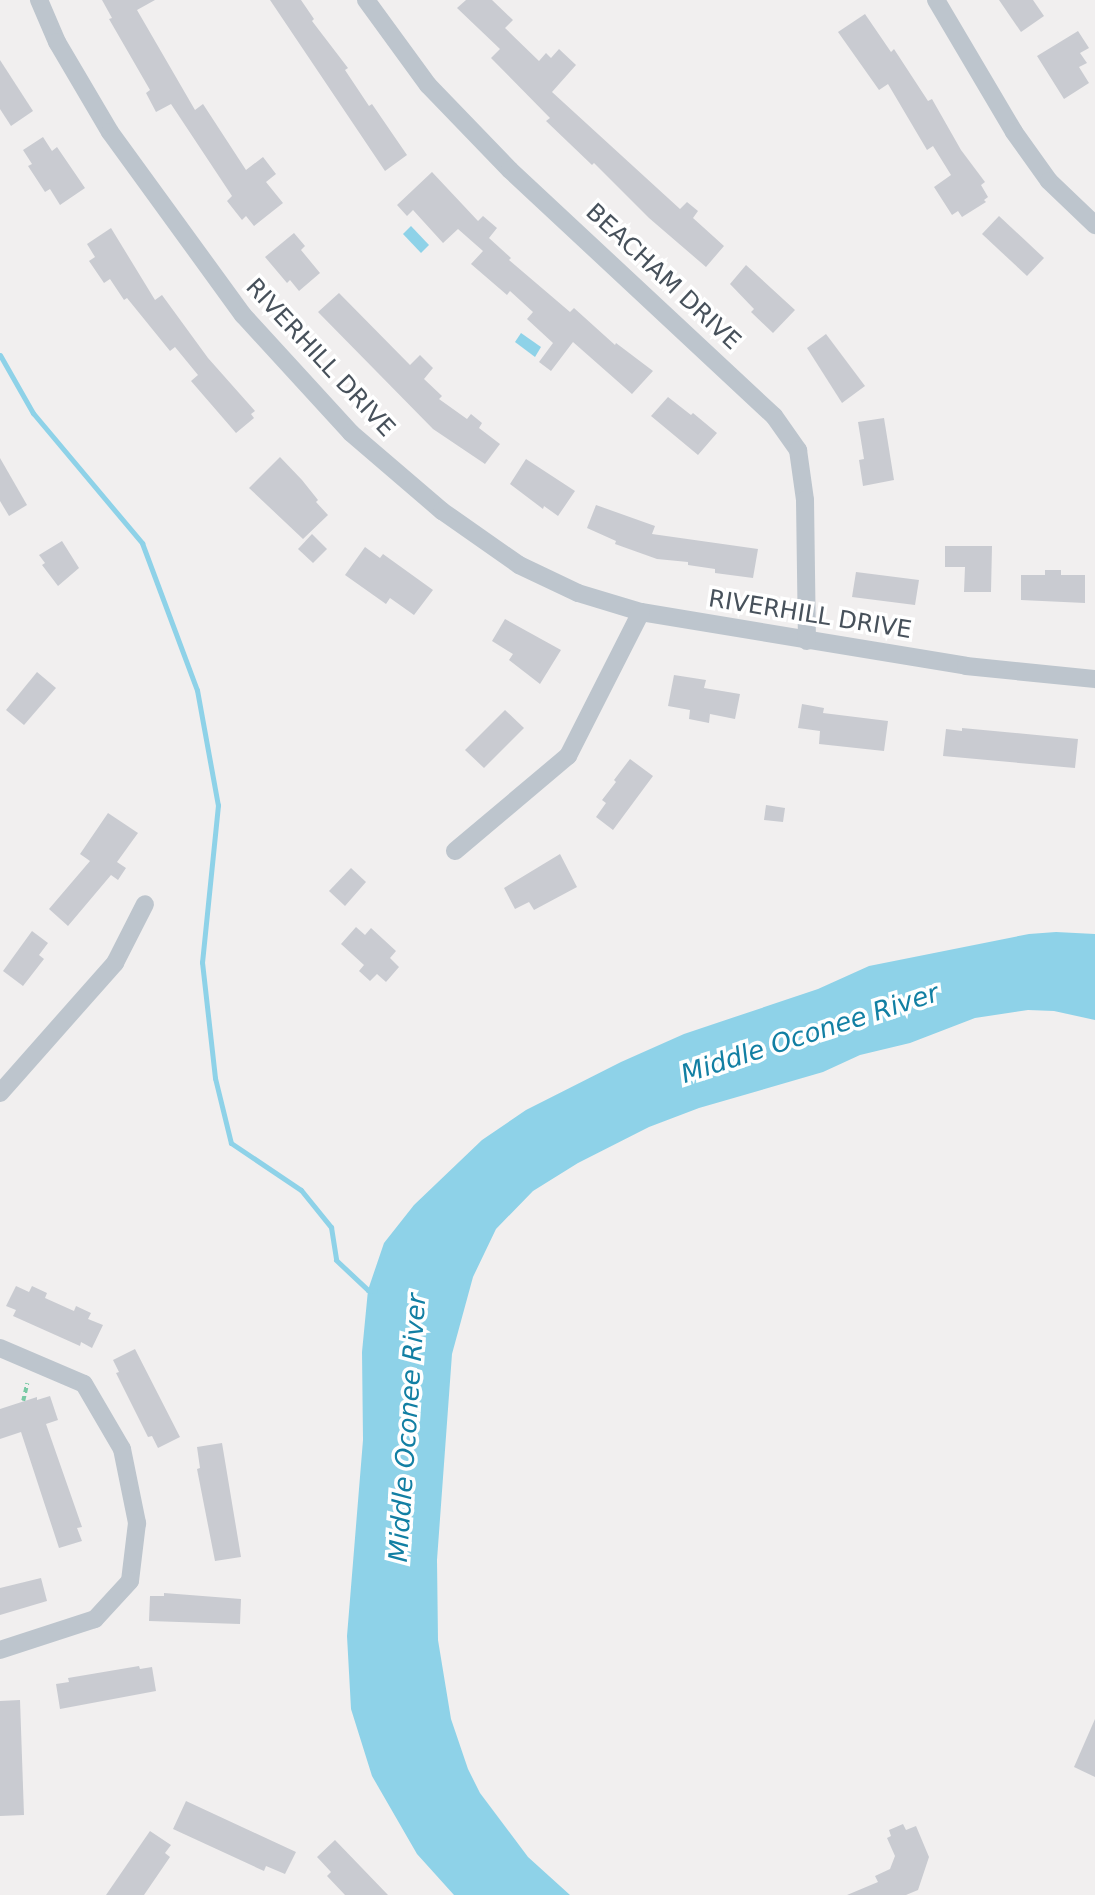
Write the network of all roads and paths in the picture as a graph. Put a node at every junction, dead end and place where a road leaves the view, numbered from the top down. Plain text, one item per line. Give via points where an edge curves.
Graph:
1 (40, 0) edge
2 (366, 0) edge
3 (936, 0) edge
4 (1095, 225) edge
5 (641, 612) junction
6 (807, 641) junction
7 (1095, 679) edge
8 (455, 851) dead end
9 (145, 904) dead end
10 (0, 1093) edge
11 (0, 1348) edge
12 (27, 1383) dead end
13 (23, 1401) dead end
14 (0, 1650) edge

1 - 5 street, RIVERHILL DRIVE via 57,42 110,132 193,250 243,315 351,433 442,511 519,565 578,593
2 - 6 street, BEACHAM DRIVE via 428,85 510,170 774,416 798,450 805,500
3 - 4 street via 1014,132 1049,181
5 - 6 street, RIVERHILL DRIVE
5 - 8 street via 568,756
6 - 7 street, RIVERHILL DRIVE via 966,666
9 - 10 street via 115,963
11 - 14 street via 84,1384 121,1449 137,1523 130,1581 95,1619
12 - 13 path

